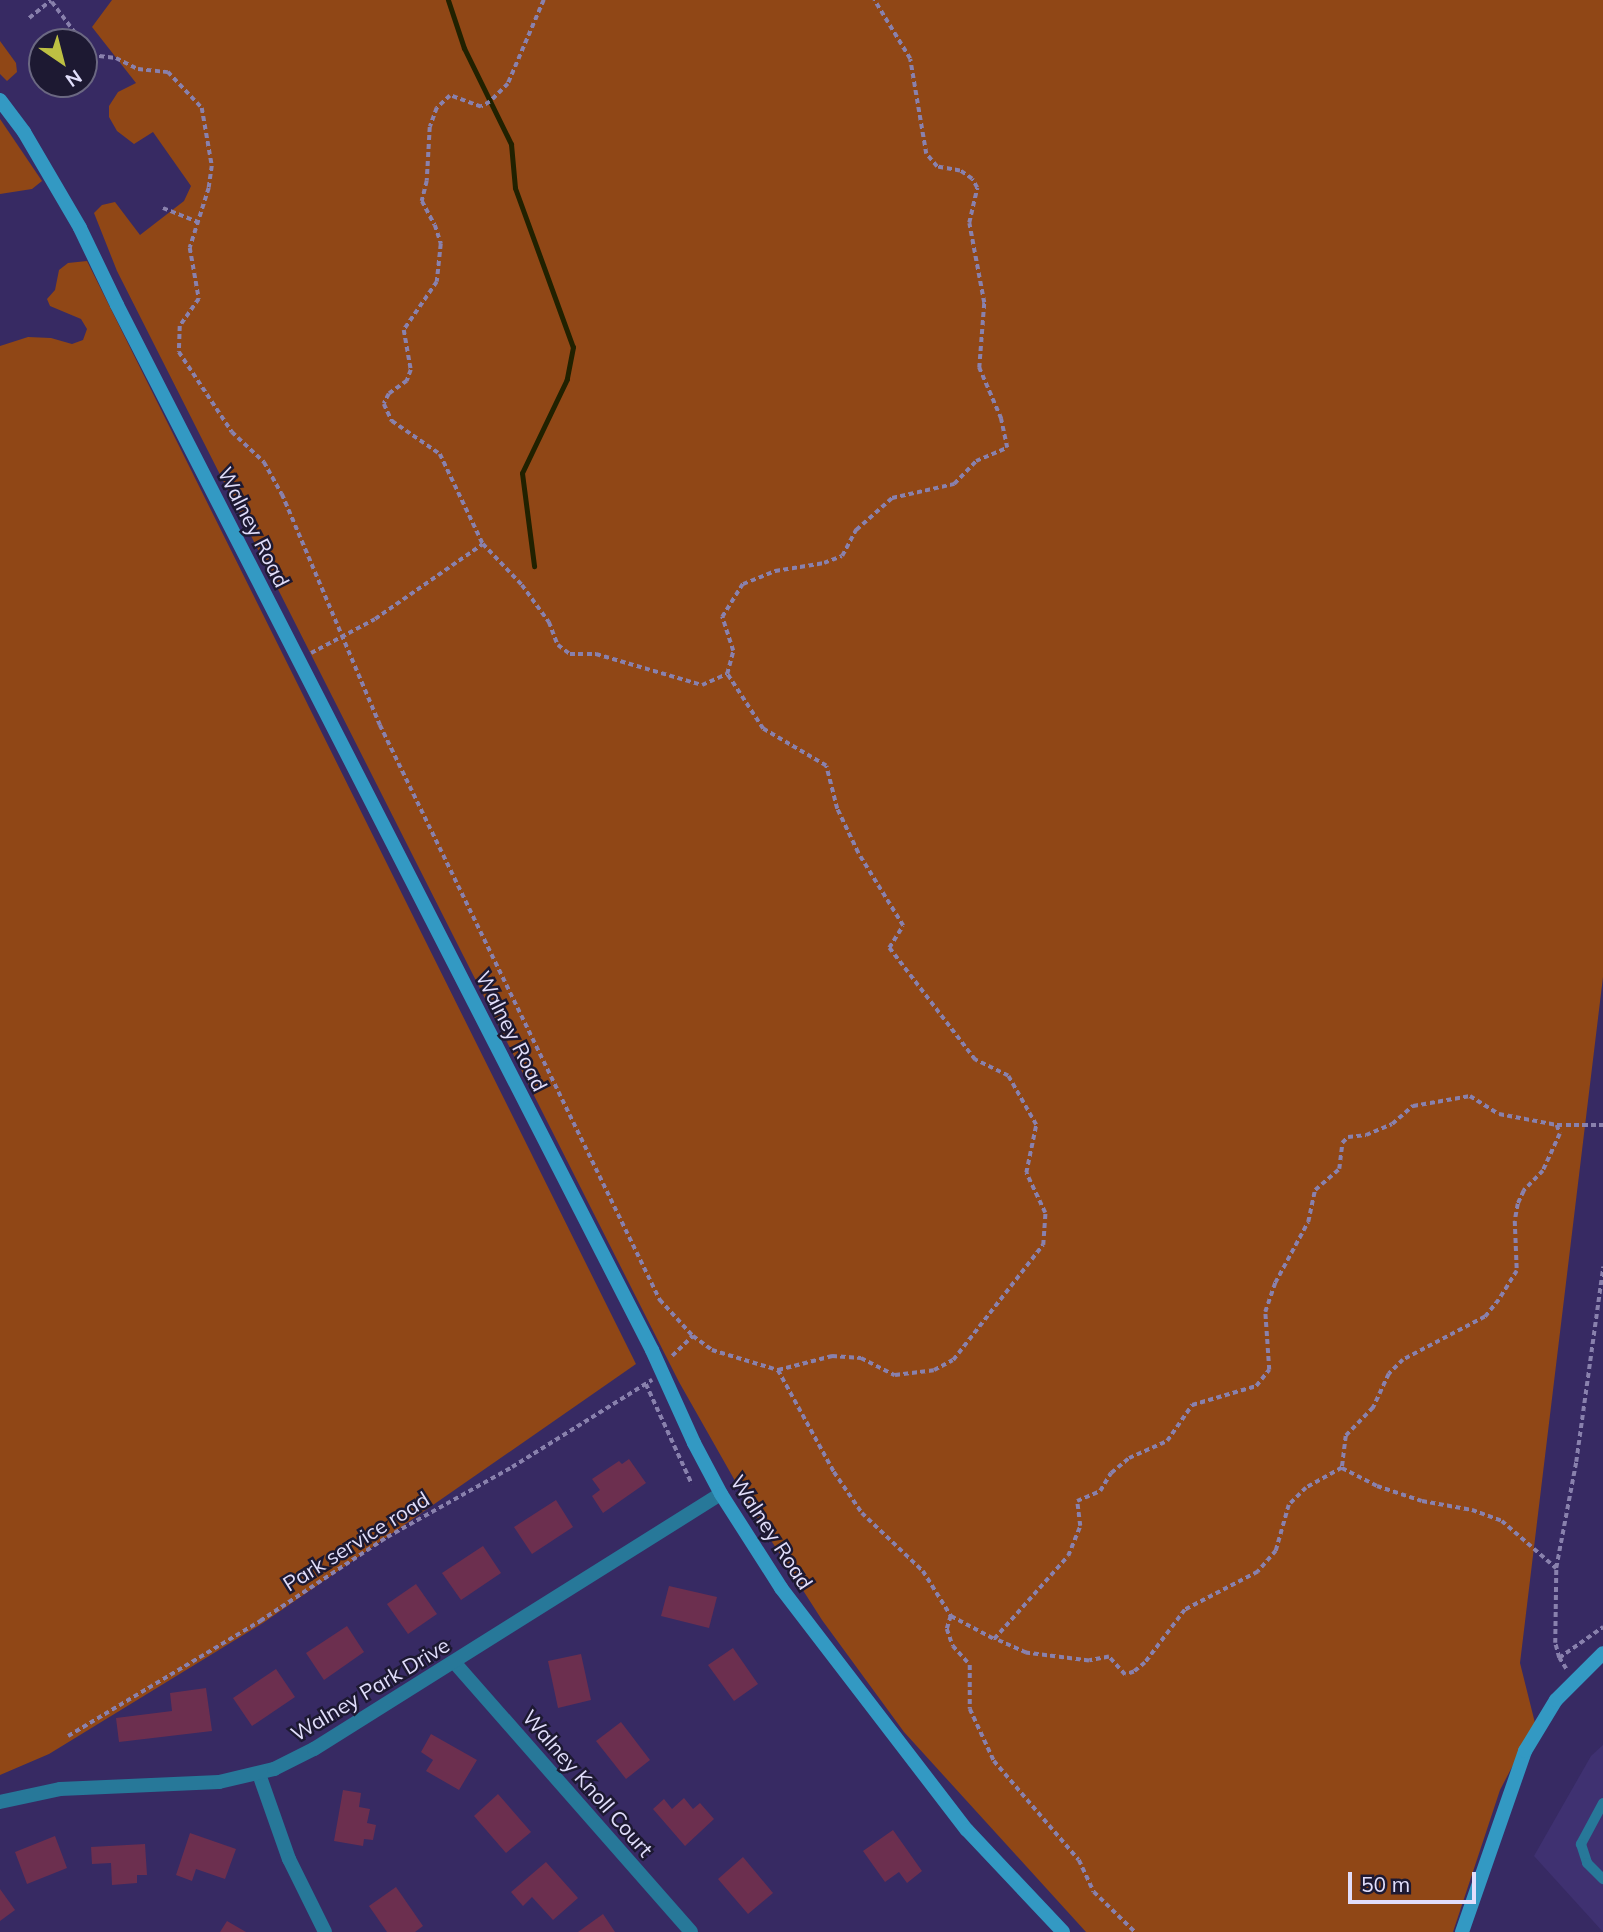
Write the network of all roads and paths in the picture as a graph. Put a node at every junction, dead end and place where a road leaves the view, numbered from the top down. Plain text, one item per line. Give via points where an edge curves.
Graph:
1 (544, 0) edge
2 (874, 0) edge
3 (51, 1) edge
4 (29, 18) dead end
5 (72, 28) edge
6 (98, 56) edge
7 (0, 100) edge
8 (163, 208) dead end
9 (198, 222) junction
10 (483, 544) junction
11 (343, 636) junction
12 (299, 659) junction
13 (727, 674) junction
14 (1557, 1125) junction
15 (1603, 1125) edge
16 (1603, 1268) edge
17 (693, 1336) junction
18 (778, 1370) junction
19 (662, 1373) junction
20 (646, 1384) junction
21 (1342, 1468) junction
22 (692, 1483) dead end
23 (721, 1494) junction
24 (1556, 1568) junction
25 (951, 1616) junction
26 (1603, 1627) edge
27 (994, 1639) junction
28 (1603, 1653) edge
29 (454, 1662) junction
30 (68, 1736) dead end
31 (259, 1774) junction
32 (0, 1802) edge
33 (1603, 1802) edge
34 (1603, 1879) edge
35 (325, 1932) edge
36 (691, 1932) edge
37 (1063, 1932) edge
38 (1135, 1932) edge
39 (1462, 1932) edge

1 - 10 path via 508,84 491,102 481,107 450,96 437,108 430,127 422,201 441,244 437,282 404,330 411,370 407,382 389,394 384,404 392,422 440,454
2 - 13 path via 910,59 926,154 937,167 960,171 977,188 969,223 984,303 979,368 1001,419 1007,448 976,461 954,484 892,498 856,530 842,556 824,564 775,571 743,584 722,617 733,651
3 - 4 path
3 - 5 path
6 - 9 path via 116,58 138,69 168,72 202,108 212,166
7 - 12 main road, Walney Road via 80,228
8 - 9 path
9 - 11 path via 190,248 199,299 180,326 179,352 232,432 264,462
10 - 11 path via 376,619
10 - 13 path via 522,585 550,622 558,645 570,654 596,654 702,685
11 - 12 path
11 - 17 path via 420,808 660,1300
12 - 19 main road, Walney Road
13 - 18 path via 763,729 826,765 837,809 903,926 889,948 975,1060 1008,1076 1036,1125 1026,1174 1045,1213 1043,1245 953,1360 934,1370 895,1375 861,1357 832,1356
14 - 15 path
14 - 21 path via 1560,1134 1555,1149 1518,1204 1517,1271 1499,1300 1485,1317 1403,1360 1389,1374 1373,1408 1346,1436
14 - 27 path via 1499,1114 1470,1096 1413,1106 1392,1124 1342,1143 1339,1169 1315,1190 1308,1222 1265,1312 1269,1370 1256,1386 1192,1405 1167,1441 1129,1458 1111,1472 1100,1491 1077,1501 1080,1526 1068,1556
16 - 24 path
17 - 18 path via 712,1350
17 - 19 path, Park service road via 670,1358
18 - 25 path via 862,1513 923,1572
19 - 20 path, Park service road
19 - 23 main road, Walney Road
20 - 22 path
20 - 30 path, Park service road via 387,1537
21 - 24 path via 1422,1501 1502,1521
21 - 27 path via 1306,1488 1289,1505 1276,1551 1258,1572 1185,1610 1134,1672 1125,1675 1109,1657 1089,1661 1026,1653
23 - 29 street, Walney Park Drive
23 - 37 main road, Walney Road via 781,1588 967,1830
24 - 26 path via 1559,1658
25 - 27 path
25 - 38 path via 947,1629 953,1646 970,1665 970,1709 994,1761 1079,1860 1094,1892
28 - 39 main road via 1556,1700 1525,1751
29 - 31 street, Walney Park Drive via 314,1749
29 - 36 street, Walney Knoll Court
31 - 32 street, Walney Park Drive via 219,1782 60,1789
31 - 35 street via 289,1859
33 - 34 lane via 1581,1844 1587,1863

